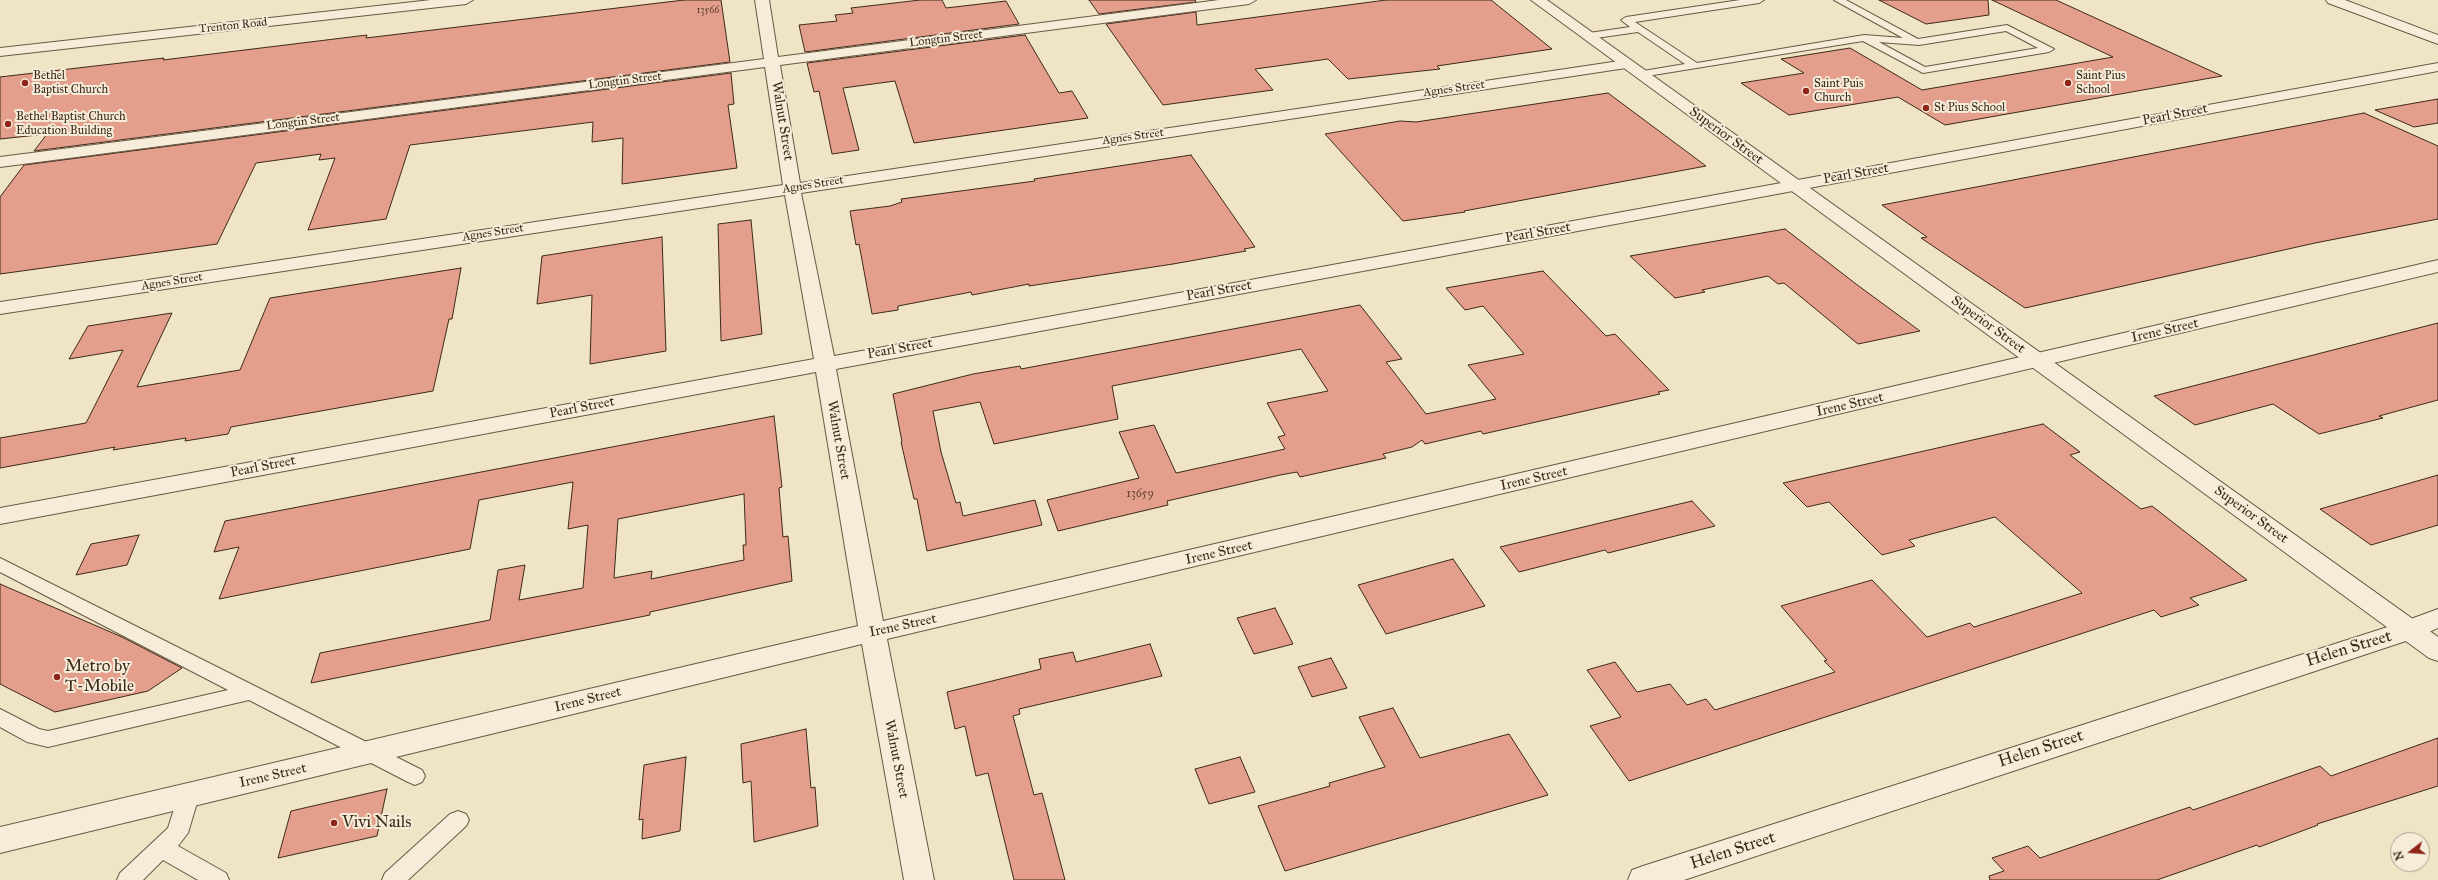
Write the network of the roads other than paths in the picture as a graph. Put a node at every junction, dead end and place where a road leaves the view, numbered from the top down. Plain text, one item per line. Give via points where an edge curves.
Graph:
1 (466, 0) edge
2 (762, 0) edge
3 (1249, 0) edge
4 (1538, 0) edge
5 (1759, 0) edge
6 (1839, 0) edge
7 (2333, 0) edge
8 (1639, 29) junction
9 (1589, 36) junction
10 (1864, 38) junction
11 (2438, 40) edge
12 (1920, 42) junction
13 (0, 52) edge
14 (772, 62) junction
15 (1695, 66) junction
16 (2438, 67) edge
17 (1634, 69) junction
18 (0, 162) edge
19 (1794, 186) junction
20 (792, 188) junction
21 (2438, 266) edge
22 (0, 308) edge
23 (2038, 361) junction
24 (824, 363) junction
25 (0, 516) edge
26 (0, 564) edge
27 (2438, 618) edge
28 (2409, 630) junction
29 (872, 633) junction
30 (2438, 651) edge
31 (251, 692) junction
32 (0, 717) edge
33 (370, 753) junction
34 (415, 776) dead end
35 (188, 796) junction
36 (458, 820) dead end
37 (0, 840) edge
38 (161, 848) junction
39 (128, 880) edge
40 (218, 880) edge
41 (393, 880) edge
42 (919, 880) edge
43 (1643, 880) edge

1 - 13 street, Trenton Road
2 - 14 street, Walnut Street
3 - 14 street, Longtin Street
4 - 9 street, Superior Street
5 - 8 lane via 1626,20
6 - 12 lane
7 - 11 street
8 - 9 lane
8 - 15 lane
9 - 17 street, Superior Street
10 - 12 lane
10 - 12 lane via 1923,70 2049,49 2007,28
10 - 15 lane
14 - 18 street, Longtin Street
14 - 20 street, Walnut Street
15 - 17 lane
16 - 19 street, Pearl Street
17 - 19 street, Superior Street
17 - 20 street, Agnes Street
19 - 23 street, Superior Street
19 - 24 street, Pearl Street
20 - 22 street, Agnes Street
20 - 24 street, Walnut Street
21 - 23 street, Irene Street
23 - 28 street, Superior Street
23 - 29 street, Irene Street
24 - 25 street, Pearl Street
24 - 29 street, Walnut Street
26 - 31 lane
27 - 28 street, Helen Street
28 - 30 street, Superior Street
28 - 43 street, Helen Street
29 - 33 street, Irene Street
29 - 42 street, Walnut Street
31 - 32 lane via 48,739 34,736
31 - 33 lane
33 - 34 lane
33 - 35 street, Irene Street
35 - 37 street, Irene Street
35 - 38 lane via 177,833
36 - 41 lane
38 - 39 lane
38 - 40 lane

